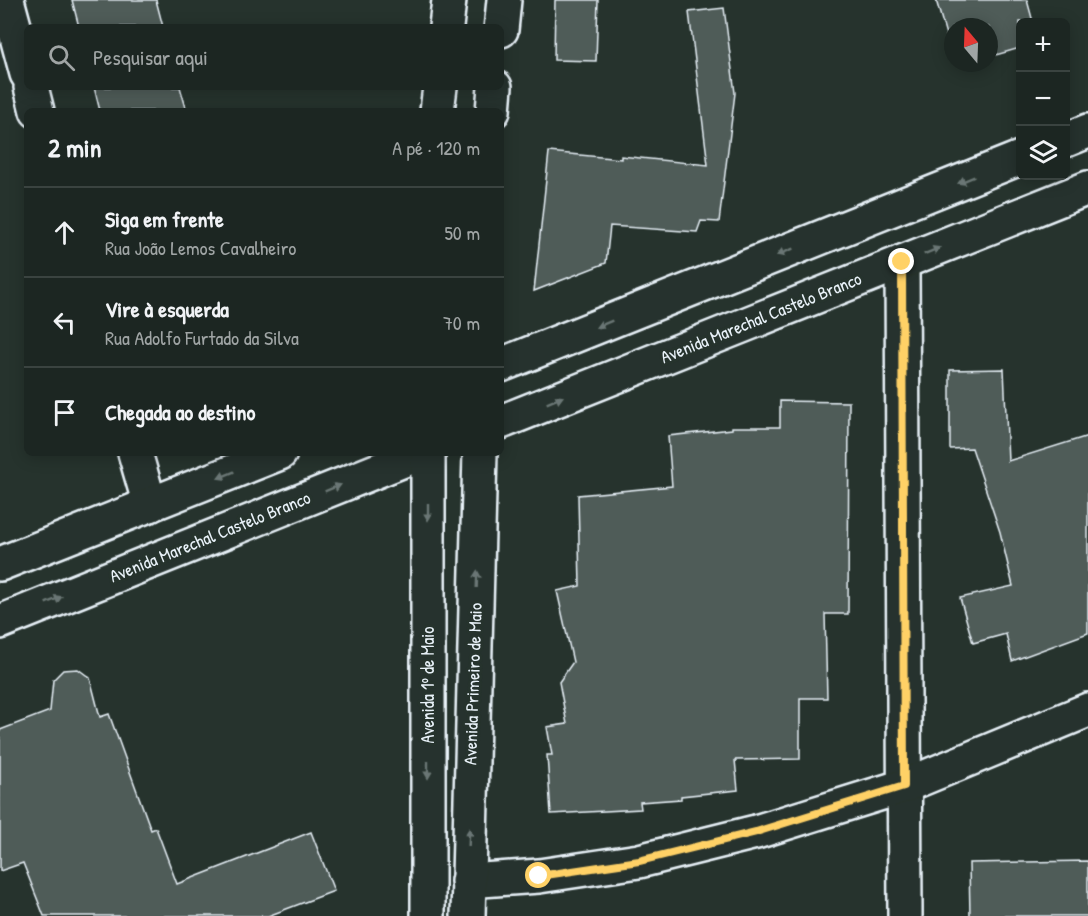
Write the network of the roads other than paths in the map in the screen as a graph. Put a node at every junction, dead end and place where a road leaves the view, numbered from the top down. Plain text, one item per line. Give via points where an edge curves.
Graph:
1 (7, 0) edge
2 (449, 0) edge
3 (504, 0) edge
4 (446, 24) edge
5 (502, 24) edge
6 (24, 63) edge
7 (32, 90) edge
8 (440, 90) edge
9 (495, 90) edge
10 (36, 108) edge
11 (438, 108) edge
12 (493, 108) edge
13 (1088, 131) edge
14 (1070, 138) edge
15 (1016, 160) edge
16 (1088, 188) edge
17 (902, 262) junction
18 (504, 364) edge
19 (504, 421) edge
20 (136, 456) edge
21 (272, 456) edge
22 (413, 456) edge
23 (428, 456) edge
24 (439, 456) edge
25 (464, 456) edge
26 (480, 456) edge
27 (150, 505) junction
28 (0, 564) edge
29 (0, 622) edge
30 (1088, 710) edge
31 (904, 786) junction
32 (468, 881) junction
33 (428, 916) edge
34 (468, 916) edge
35 (905, 916) edge

1 - 6 street
2 - 4 street
3 - 5 street
7 - 10 street
8 - 11 street
9 - 12 street
13 - 14 street
15 -> 18 street
17 -> 16 street, Avenida Marechal Castelo Branco
19 -> 17 street, Avenida Marechal Castelo Branco
17 - 31 street
20 - 27 street
21 -> 27 street
29 -> 22 street, Avenida Marechal Castelo Branco
23 -> 33 street, Avenida 1º de Maio
24 - 25 street
32 -> 26 street, Avenida Primeiro de Maio
27 - 28 street
30 - 31 street
31 - 32 street via 756,832 639,861 539,876
31 - 35 street
32 - 34 street, Avenida Primeiro de Maio

